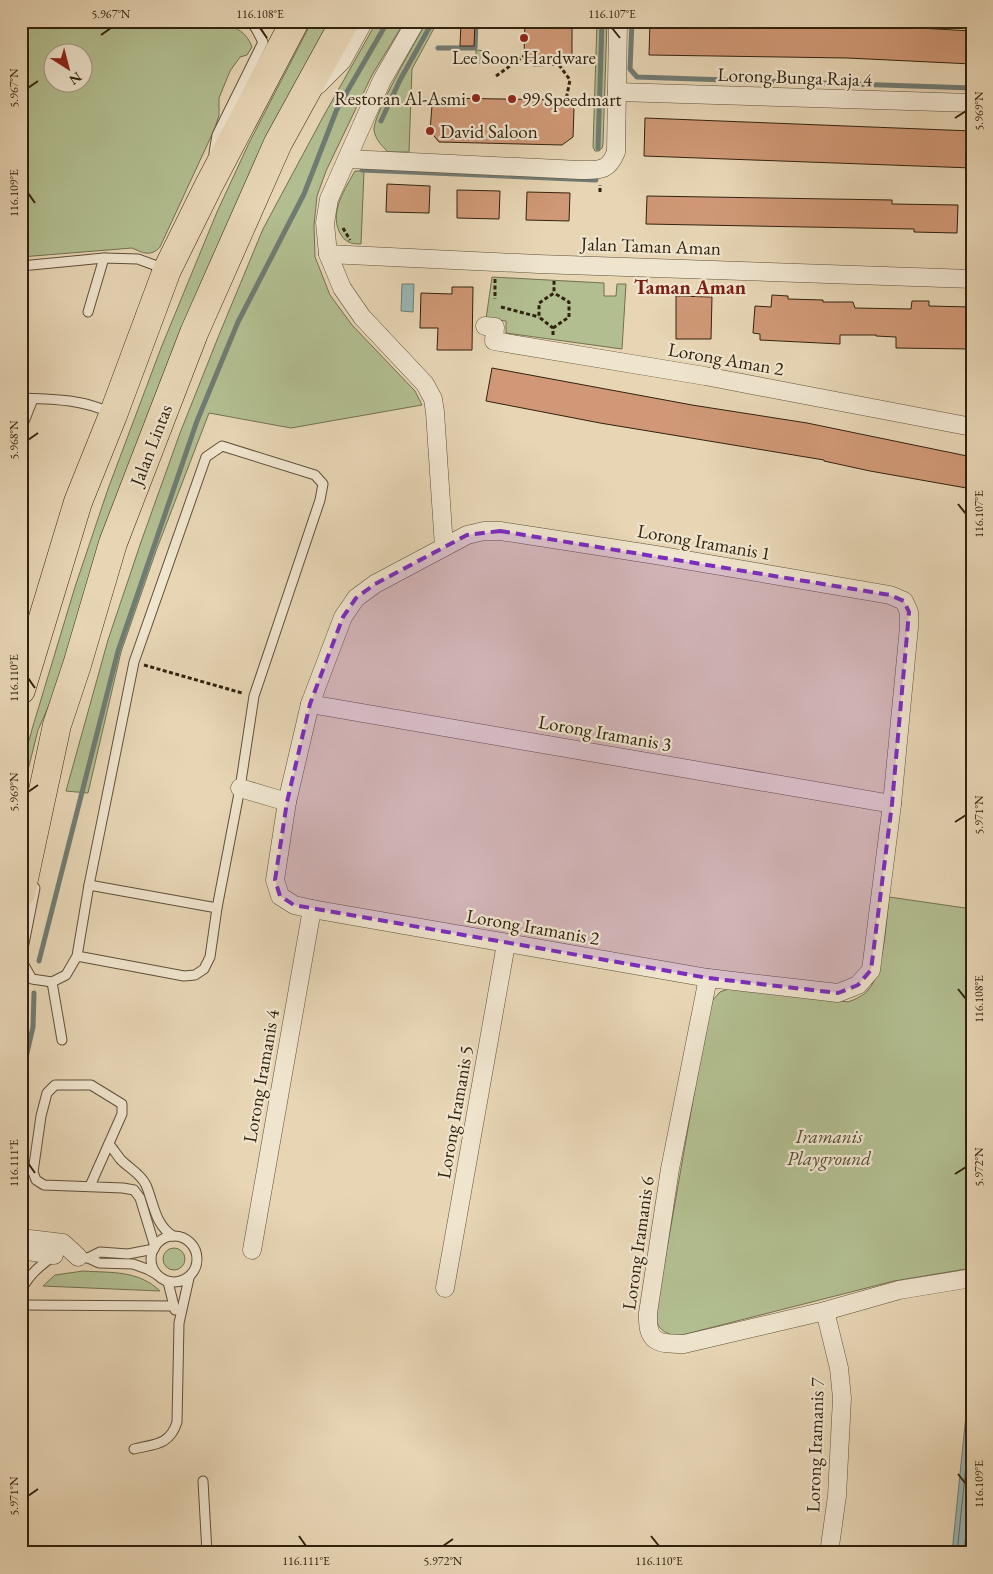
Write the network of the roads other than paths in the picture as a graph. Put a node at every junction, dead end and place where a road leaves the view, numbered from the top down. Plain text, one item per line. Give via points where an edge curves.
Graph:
1 (250, 21) edge
2 (295, 21) edge
3 (344, 21) edge
4 (364, 21) edge
5 (416, 21) edge
6 (618, 21) edge
7 (617, 92) junction
8 (972, 104) edge
9 (300, 105) junction
10 (348, 159) junction
11 (209, 185) junction
12 (328, 254) junction
13 (104, 258) junction
14 (21, 266) edge
15 (167, 270) junction
16 (972, 279) edge
17 (88, 312) dead end
18 (485, 326) dead end
19 (21, 398) edge
20 (33, 399) junction
21 (113, 415) junction
22 (972, 426) edge
23 (21, 429) edge
24 (444, 547) junction
25 (21, 690) edge
26 (310, 704) junction
27 (57, 725) junction
28 (240, 788) junction
29 (287, 802) junction
30 (892, 804) junction
31 (21, 817) edge
32 (31, 872) edge
33 (89, 885) junction
34 (217, 908) junction
35 (312, 909) junction
36 (506, 944) junction
37 (77, 956) junction
38 (21, 959) edge
39 (870, 970) joint
40 (708, 978) junction
41 (52, 982) junction
42 (62, 1040) dead end
43 (109, 1144) junction
44 (90, 1186) junction
45 (173, 1236) junction
46 (21, 1238) edge
47 (154, 1248) junction
48 (21, 1250) edge
49 (252, 1250) dead end
50 (54, 1255) junction
51 (83, 1258) junction
52 (21, 1259) edge
53 (156, 1274) junction
54 (189, 1278) junction
55 (972, 1278) edge
56 (168, 1282) junction
57 (445, 1288) dead end
58 (21, 1291) edge
59 (21, 1305) edge
60 (174, 1306) junction
61 (825, 1311) junction
62 (179, 1322) junction
63 (21, 1392) edge
64 (21, 1438) edge
65 (134, 1449) dead end
66 (203, 1481) dead end
67 (207, 1553) edge
68 (829, 1553) edge

1 - 11 lane via 263,42 217,135
2 - 11 highway
3 - 9 highway, Jalan Lintas
4 - 9 street via 342,61
5 - 10 street via 382,80
6 - 7 street
7 - 8 street, Lorong Bunga Raja 4
7 - 10 street via 616,152 612,162 604,168 580,170
9 - 27 highway, Jalan Lintas via 278,143 194,332 113,542
10 - 12 street via 329,199 325,223
11 - 15 highway
12 - 16 street, Jalan Taman Aman
12 - 24 street via 342,288 362,317 425,384 432,399
13 - 14 lane
13 - 15 lane via 138,259
13 - 17 lane
15 - 21 highway
18 - 22 street, Lorong Aman 2 via 495,327 494,341
19 - 20 lane
20 - 21 lane via 65,399 96,406
20 - 23 lane
21 - 25 highway via 78,502
24 - 26 street, Lorong Iramanis 1 via 375,584 356,598 343,617
24 - 30 street, Lorong Iramanis 1 via 467,535 500,530 880,593 904,601 909,612 909,627
26 - 29 street, Lorong Iramanis 1
26 - 30 street, Lorong Iramanis 3
27 - 31 highway via 41,746
27 - 32 highway, Jalan Lintas
28 - 29 street
28 - 33 lane via 254,696 323,484 315,475 222,446 206,457 134,662
28 - 34 lane
29 - 35 street, Lorong Iramanis 2 via 275,880 280,896 294,905
30 - 39 street, Lorong Iramanis 1
32 - 38 lane
33 - 34 lane
33 - 37 lane
34 - 37 lane via 210,957 204,969 195,975 184,976
35 - 36 street, Lorong Iramanis 2
35 - 49 street, Lorong Iramanis 4
36 - 40 street, Lorong Iramanis 2
36 - 57 street, Lorong Iramanis 5
37 - 41 lane via 66,974
38 - 41 lane via 32,979
39 - 40 street, Lorong Iramanis 2 via 858,985 838,993
40 - 61 street, Lorong Iramanis 6 via 670,1169 648,1313 650,1336 657,1342 684,1344
41 - 42 lane
43 - 44 lane
43 - 44 lane via 122,1114 122,1104 91,1085 54,1085 47,1093 33,1172 36,1180 44,1185
43 - 45 lane via 145,1183 158,1221
44 - 47 lane via 134,1190 140,1198
45 - 47 lane via 160,1241
45 - 54 lane via 187,1240 196,1251 197,1266
46 - 51 street via 63,1243
47 - 51 lane via 128,1254 100,1252
47 - 53 lane via 151,1261
48 - 50 street
50 - 51 lane
50 - 52 street via 37,1260
50 - 58 lane via 30,1275
51 - 53 lane via 99,1263 133,1264
53 - 56 lane
54 - 56 lane
54 - 62 lane
55 - 61 street, Lorong Iramanis 6 via 899,1290
56 - 60 lane
59 - 60 lane
60 - 62 lane
61 - 68 street, Lorong Iramanis 7 via 839,1368 842,1398 837,1496
62 - 65 lane via 177,1422 174,1433 164,1442
63 - 64 lane
66 - 67 lane

